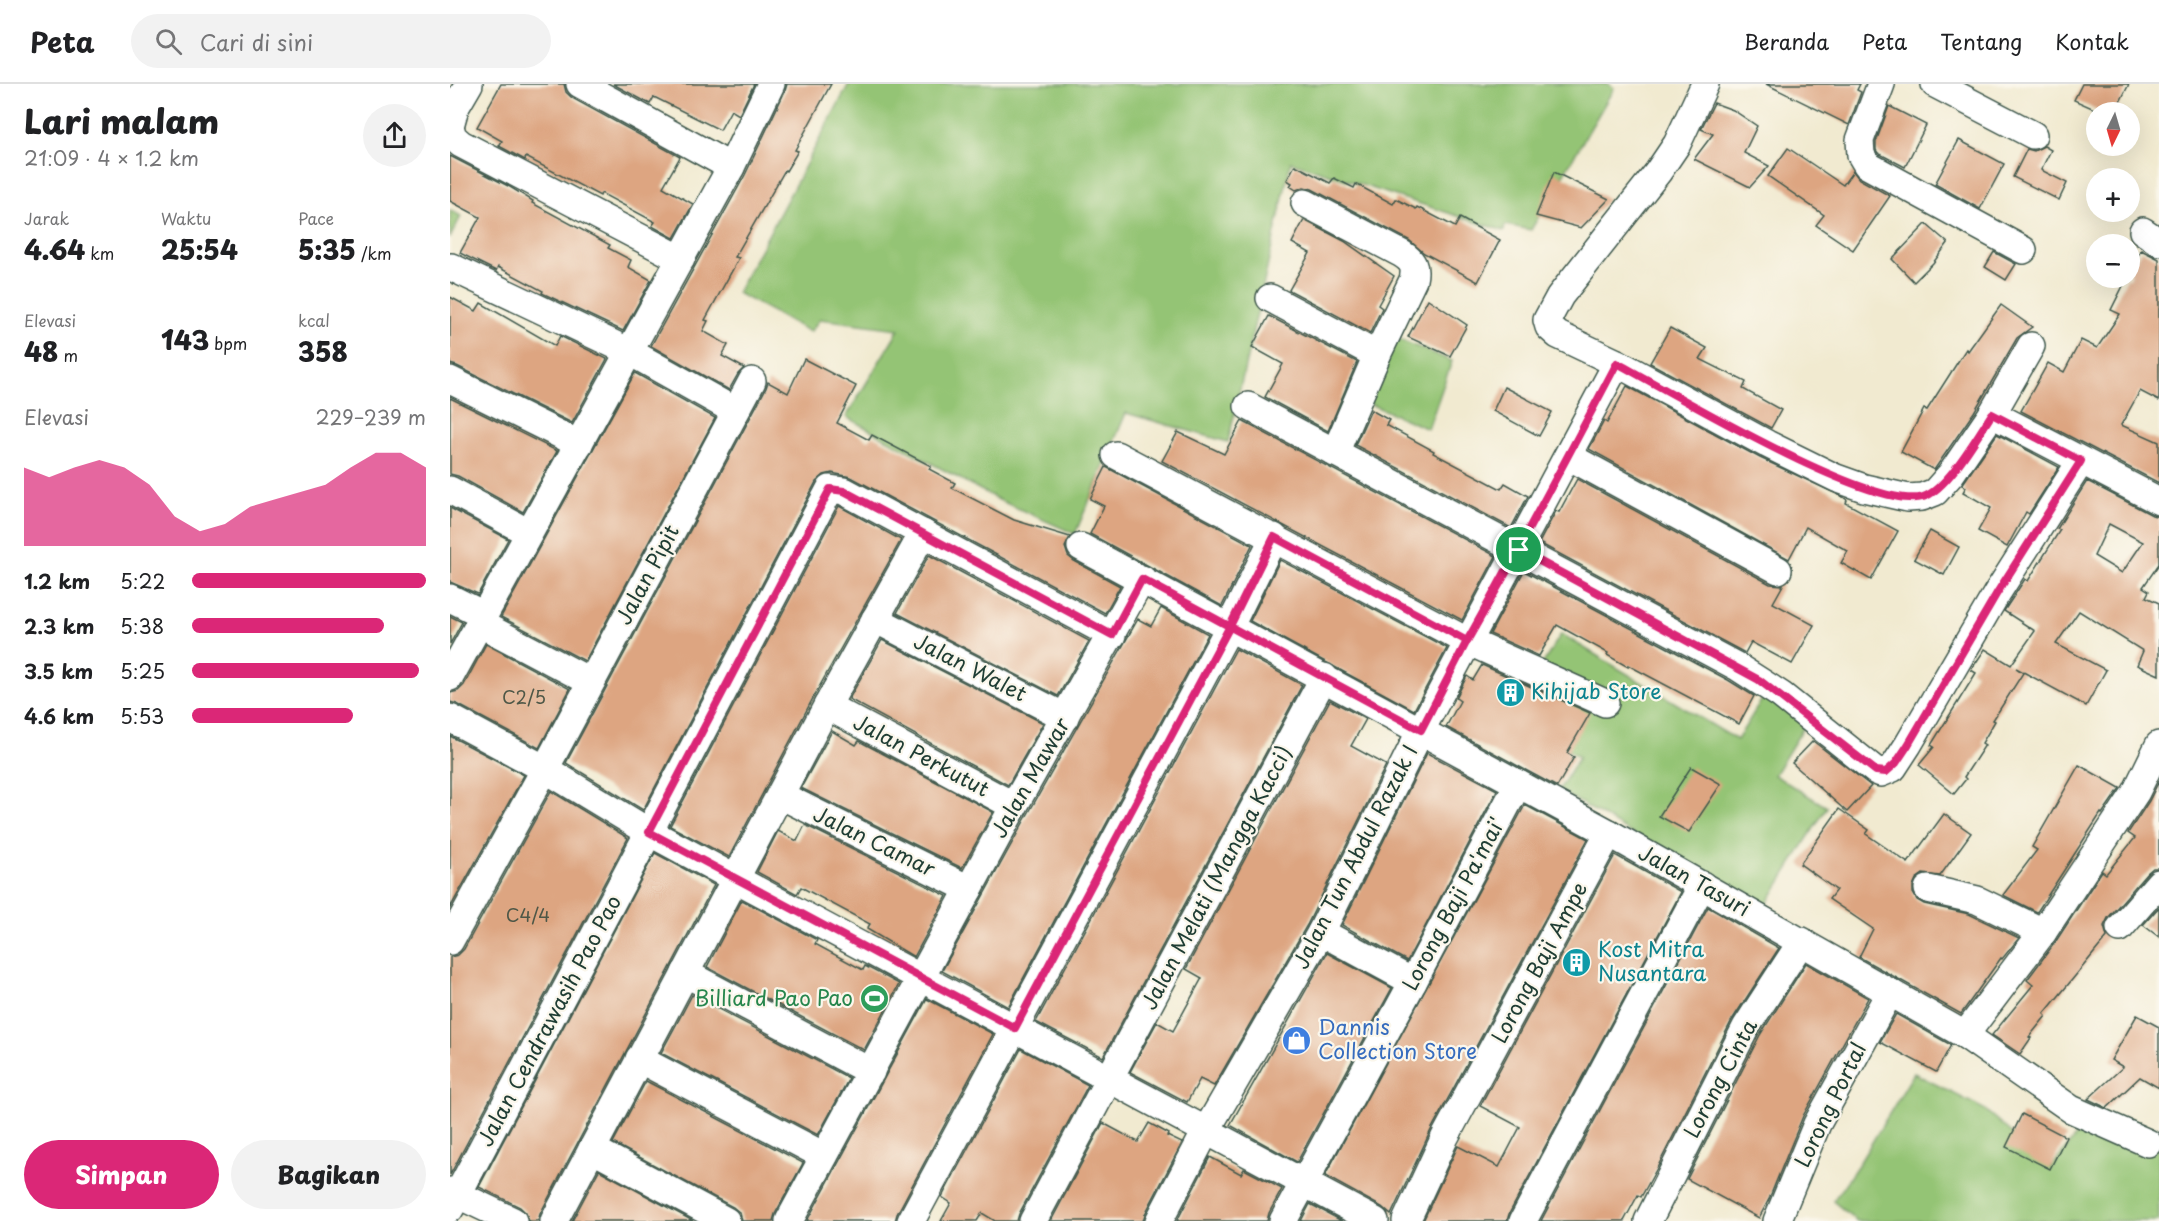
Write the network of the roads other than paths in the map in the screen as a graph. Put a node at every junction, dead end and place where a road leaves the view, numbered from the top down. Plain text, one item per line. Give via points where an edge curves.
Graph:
1 (469, 84) edge
2 (580, 84) edge
3 (771, 84) edge
4 (1705, 84) edge
5 (1881, 84) edge
6 (1935, 84) edge
7 (450, 127) edge
8 (2033, 135) dead end
9 (731, 167) junction
10 (1305, 203) dead end
11 (2023, 250) dead end
12 (681, 259) junction
13 (451, 267) edge
14 (1270, 298) dead end
15 (2031, 346) dead end
16 (630, 352) junction
17 (1377, 355) junction
18 (1617, 363) junction
19 (450, 380) edge
20 (752, 381) dead end
21 (1248, 406) dead end
22 (735, 411) junction
23 (1992, 414) junction
24 (579, 444) junction
25 (1335, 453) junction
26 (1116, 455) dead end
27 (1568, 456) junction
28 (2081, 461) junction
29 (450, 489) edge
30 (2159, 501) edge
31 (529, 533) junction
32 (923, 533) junction
33 (1274, 537) junction
34 (1081, 547) dead end
35 (1519, 550) junction
36 (1778, 570) dead end
37 (1142, 579) junction
38 (450, 598) edge
39 (482, 619) junction
40 (874, 619) junction
41 (1230, 626) junction
42 (1112, 635) junction
43 (1467, 641) junction
44 (450, 677) edge
45 (1324, 677) junction
46 (591, 682) junction
47 (1605, 703) dead end
48 (827, 706) junction
49 (1065, 717) junction
50 (450, 718) edge
51 (1421, 730) junction
52 (2159, 745) edge
53 (545, 769) junction
54 (1518, 784) junction
55 (780, 795) junction
56 (1014, 806) junction
57 (649, 832) junction
58 (1610, 833) junction
59 (736, 879) junction
60 (2159, 883) edge
61 (1702, 885) junction
62 (969, 889) junction
63 (1928, 889) dead end
64 (2120, 928) dead end
65 (1321, 932) junction
66 (2043, 932) junction
67 (450, 941) edge
68 (1802, 941) junction
69 (685, 973) junction
70 (921, 978) junction
71 (1413, 982) junction
72 (1890, 992) junction
73 (1015, 1028) junction
74 (1965, 1035) junction
75 (639, 1059) junction
76 (871, 1072) junction
77 (1110, 1080) junction
78 (1206, 1131) junction
79 (2148, 1143) dead end
80 (592, 1149) junction
81 (824, 1156) junction
82 (1304, 1183) junction
83 (453, 1199) edge
84 (513, 1221) edge
85 (554, 1221) edge
86 (726, 1221) edge
87 (789, 1221) edge
88 (911, 1221) edge
89 (1033, 1221) edge
90 (1159, 1221) edge
91 (1283, 1221) edge
92 (1375, 1221) edge
93 (1406, 1221) edge
94 (1523, 1221) edge
95 (1648, 1221) edge
96 (1778, 1221) edge

1 - 7 street via 455,108
2 - 9 street
3 - 9 street
4 - 18 street via 1677,144 1560,296 1547,321 1558,335
5 - 11 street via 1860,140 1861,155 1867,165
6 - 8 street
7 - 12 street via 453,137 462,144
9 - 12 street
10 - 17 street via 1413,262 1413,280
12 - 16 street
13 - 16 street
14 - 17 street
15 - 23 street
16 - 22 street
16 - 24 street
17 - 25 street
18 - 23 street via 1836,478 1908,498 1935,492
18 - 27 street, Jalan Tun Abdul Razak I
19 - 24 street
20 - 22 street, Jalan Pipit
21 - 25 street
22 - 46 street, Jalan Pipit
23 - 28 street
24 - 31 street
25 - 35 street
26 - 33 street
27 - 35 street, Jalan Tun Abdul Razak I
27 - 36 street
28 - 30 street
28 - 35 street via 1997,593 1908,745 1886,772 1876,771 1759,680
29 - 31 street
31 - 39 street
32 - 40 street
32 - 42 street
32 - 57 street, Jalan Cendrawasih Pao Pao via 844,491 830,489
33 - 41 street
33 - 43 street
34 - 37 street, Jalan Tasuri
35 - 43 street, Jalan Tun Abdul Razak I
37 - 41 street, Jalan Tasuri
37 - 42 street, Jalan Mawar
38 - 39 street
39 - 44 street
39 - 46 street
40 - 48 street
40 - 49 street, Jalan Walet
41 - 45 street, Jalan Tasuri
41 - 73 street
42 - 49 street, Jalan Mawar
43 - 47 street
43 - 51 street, Jalan Tun Abdul Razak I
45 - 51 street, Jalan Tasuri
45 - 77 street, Jalan Melati (Mangga Kacci)
46 - 53 street, Jalan Pipit
48 - 55 street
48 - 56 street, Jalan Perkutut
49 - 56 street, Jalan Mawar
50 - 53 street
51 - 54 street, Jalan Tasuri
51 - 65 street, Jalan Tun Abdul Razak I
52 - 66 street via 2136,792
53 - 57 street
53 - 67 street, Jalan Pipit
54 - 58 street, Jalan Tasuri
54 - 71 street, Lorong Baji Pa'mai'
55 - 59 street
55 - 62 street, Jalan Camar
56 - 62 street, Jalan Mawar
57 - 59 street
57 - 83 street, Jalan Cendrawasih Pao Pao
58 - 61 street, Jalan Tasuri
58 - 93 street, Lorong Baji Ampe via 1445,1137
59 - 69 street
59 - 70 street
60 - 64 street
61 - 68 street, Jalan Tasuri
61 - 94 street
62 - 70 street, Jalan Mawar
63 - 66 street via 1977,900
65 - 71 street
65 - 78 street, Jalan Tun Abdul Razak I
66 - 74 street
68 - 72 street, Jalan Tasuri
68 - 95 street, Lorong Cinta via 1746,1027
69 - 75 street
69 - 76 street
70 - 73 street
70 - 76 street, Jalan Mawar
71 - 82 street, Lorong Baji Pa'mai'
72 - 74 street, Jalan Tasuri
72 - 96 street, Lorong Portal via 1817,1124
73 - 77 street
73 - 88 street
74 - 79 street, Jalan Tasuri via 2071,1109
75 - 80 street
75 - 81 street
76 - 81 street, Jalan Mawar
77 - 78 street
77 - 89 street, Jalan Melati (Mangga Kacci)
78 - 82 street
78 - 90 street, Jalan Tun Abdul Razak I
80 - 85 street
80 - 86 street
81 - 87 street, Jalan Mawar
82 - 91 street, Lorong Baji Pa'mai'
82 - 92 street
83 - 84 street

